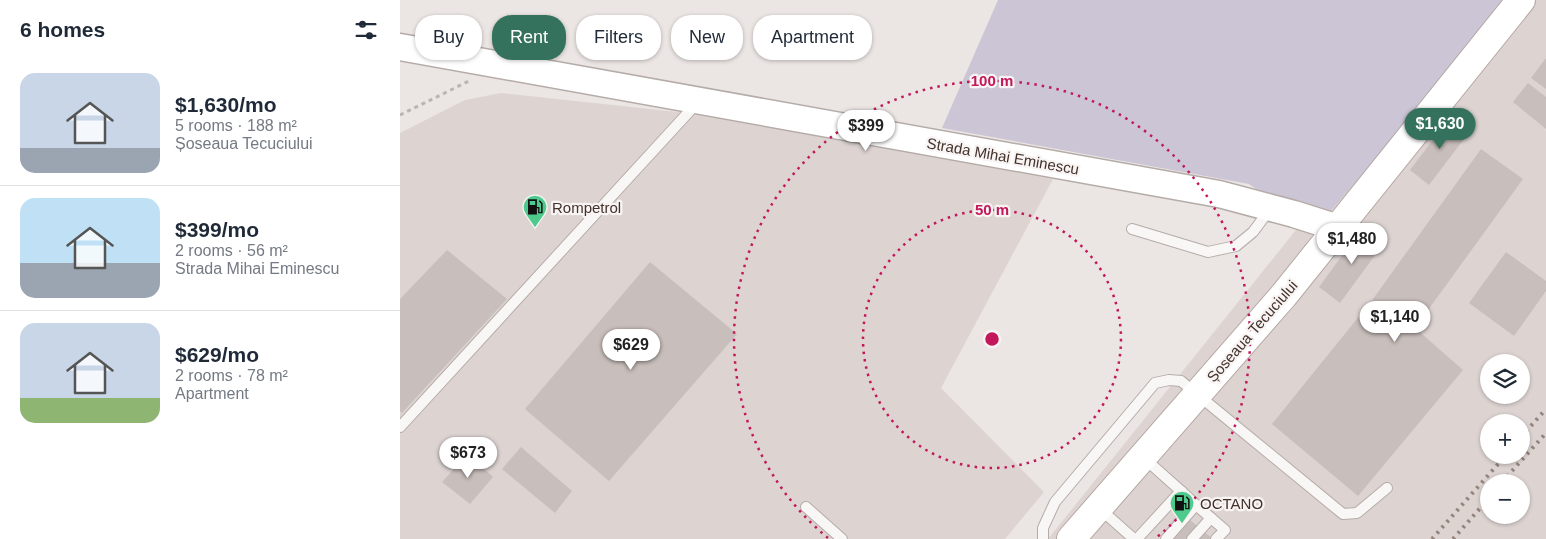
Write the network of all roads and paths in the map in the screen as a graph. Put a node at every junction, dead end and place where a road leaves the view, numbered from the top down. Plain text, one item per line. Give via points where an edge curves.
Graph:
1 (1521, 0) edge
2 (400, 47) edge
3 (499, 64) junction
4 (699, 101) junction
5 (400, 115) edge
6 (1272, 208) junction
7 (1338, 228) junction
8 (1132, 229) dead end
9 (1198, 395) junction
10 (400, 427) edge
11 (1143, 457) junction
12 (1387, 488) dead end
13 (1181, 491) junction
14 (1196, 504) junction
15 (806, 507) dead end
16 (1099, 507) junction
17 (1211, 518) junction
18 (842, 539) edge
19 (1043, 539) edge
20 (1071, 539) edge
21 (1136, 539) edge
22 (1166, 539) edge
23 (1192, 539) edge
24 (1216, 539) edge

1 - 7 main road, Șoseaua Tecuciului
2 - 3 main road, Strada Mihai Eminescu
3 - 4 main road, Strada Mihai Eminescu
3 - 5 path
4 - 6 main road, Strada Mihai Eminescu via 1219,194
4 - 10 lane
6 - 7 main road, Strada Mihai Eminescu
6 - 8 lane via 1253,232 1236,246 1208,252
7 - 9 main road, Șoseaua Tecuciului
9 - 11 main road, Șoseaua Tecuciului
9 - 12 lane via 1343,514 1356,512
9 - 19 lane via 1181,381 1155,383 1055,502 1043,528
11 - 13 lane
11 - 16 main road, Șoseaua Tecuciului
13 - 14 lane
13 - 21 lane
14 - 17 lane
14 - 22 lane
15 - 18 lane
16 - 20 main road, Șoseaua Tecuciului
16 - 21 lane
17 - 23 lane
17 - 24 lane via 1225,530

